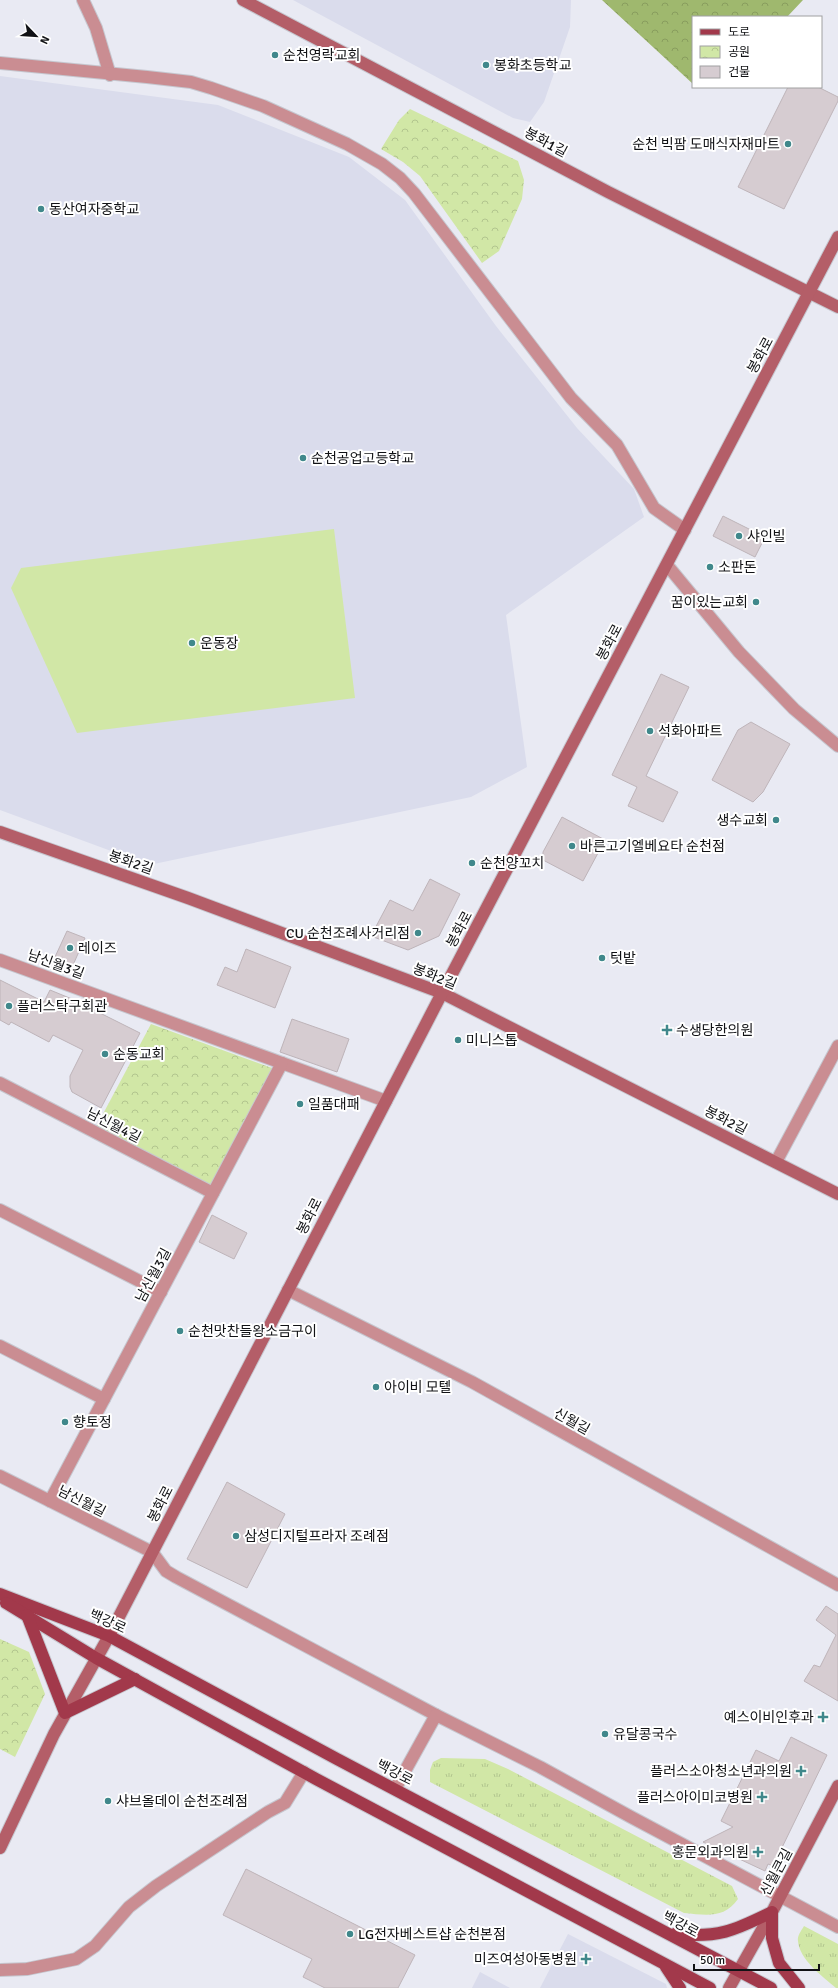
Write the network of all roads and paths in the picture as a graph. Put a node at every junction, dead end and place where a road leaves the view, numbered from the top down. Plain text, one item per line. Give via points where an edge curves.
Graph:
1 (83, 0) edge
2 (243, 0) edge
3 (0, 63) edge
4 (110, 75) junction
5 (838, 237) edge
6 (810, 292) junction
7 (838, 307) edge
8 (684, 530) junction
9 (667, 565) junction
10 (838, 746) edge
11 (0, 832) edge
12 (0, 960) edge
13 (442, 993) junction
14 (838, 1046) edge
15 (282, 1063) junction
16 (0, 1083) edge
17 (386, 1101) junction
18 (776, 1162) junction
19 (213, 1193) junction
20 (838, 1194) edge
21 (0, 1210) edge
22 (288, 1290) junction
23 (161, 1292) junction
24 (0, 1346) edge
25 (104, 1399) junction
26 (0, 1476) edge
27 (50, 1501) junction
28 (152, 1552) junction
29 (838, 1585) edge
30 (0, 1594) edge
31 (0, 1599) edge
32 (27, 1615) junction
33 (109, 1636) junction
34 (96, 1658) junction
35 (134, 1678) junction
36 (65, 1713) junction
37 (436, 1715) junction
38 (304, 1772) junction
39 (838, 1786) edge
40 (395, 1789) junction
41 (0, 1848) edge
42 (780, 1897) junction
43 (772, 1912) junction
44 (838, 1927) edge
45 (668, 1934) junction
46 (660, 1961) junction
47 (0, 1970) edge
48 (738, 1971) junction
49 (680, 1988) edge
50 (710, 1988) edge
51 (729, 1988) edge
52 (771, 1988) edge
53 (799, 1988) edge

1 - 4 street via 96,28
2 - 6 street, 봉화1길 via 608,192
3 - 4 street
4 - 8 street via 191,82 234,96 347,144 382,164 400,178 571,398 617,445 654,508
5 - 6 street, 봉화로
6 - 7 street, 봉화1길
6 - 8 street, 봉화로
8 - 9 street, 봉화로
9 - 10 street via 739,652 794,709
9 - 13 street, 봉화로
11 - 13 street, 봉화2길 via 188,898
12 - 15 street, 남신월3길
13 - 17 street, 봉화로
13 - 18 street, 봉화2길
14 - 18 street
15 - 17 street, 남신월3길
15 - 19 street, 남신월3길
16 - 19 street, 남신월4길
17 - 22 street, 봉화로
18 - 20 street, 봉화2길
19 - 23 street, 남신월3길
21 - 23 street
22 - 28 street, 봉화로
22 - 29 street, 신월길 via 472,1382
23 - 25 street, 남신월3길
24 - 25 street
25 - 27 street, 남신월3길
26 - 27 street, 남신월길
27 - 28 street, 남신월길
28 - 33 street, 봉화로
28 - 37 street via 166,1571 176,1577
30 - 33 main road, 백강로
31 - 32 main road
32 - 34 main road
32 - 36 main road
33 - 34 street, 봉화로
33 - 40 main road, 백강로
34 - 35 main road
34 - 36 street, 봉화로
35 - 36 main road
35 - 38 main road
36 - 41 street, 봉화로
37 - 40 street
37 - 42 street via 597,1797
38 - 46 main road
38 - 47 street via 285,1803 156,1886 129,1907 95,1946 76,1959 41,1967
39 - 42 street, 신월큰길
40 - 45 main road, 백강로
42 - 43 street, 신월큰길
42 - 44 street
43 - 45 main road via 738,1929 720,1933 699,1936
43 - 48 street, 신월큰길
43 - 53 main road via 772,1938 779,1963
45 - 48 main road, 백강로
46 - 49 main road via 670,1971
46 - 50 main road
48 - 51 street, 신월큰길
48 - 52 main road, 백강로

